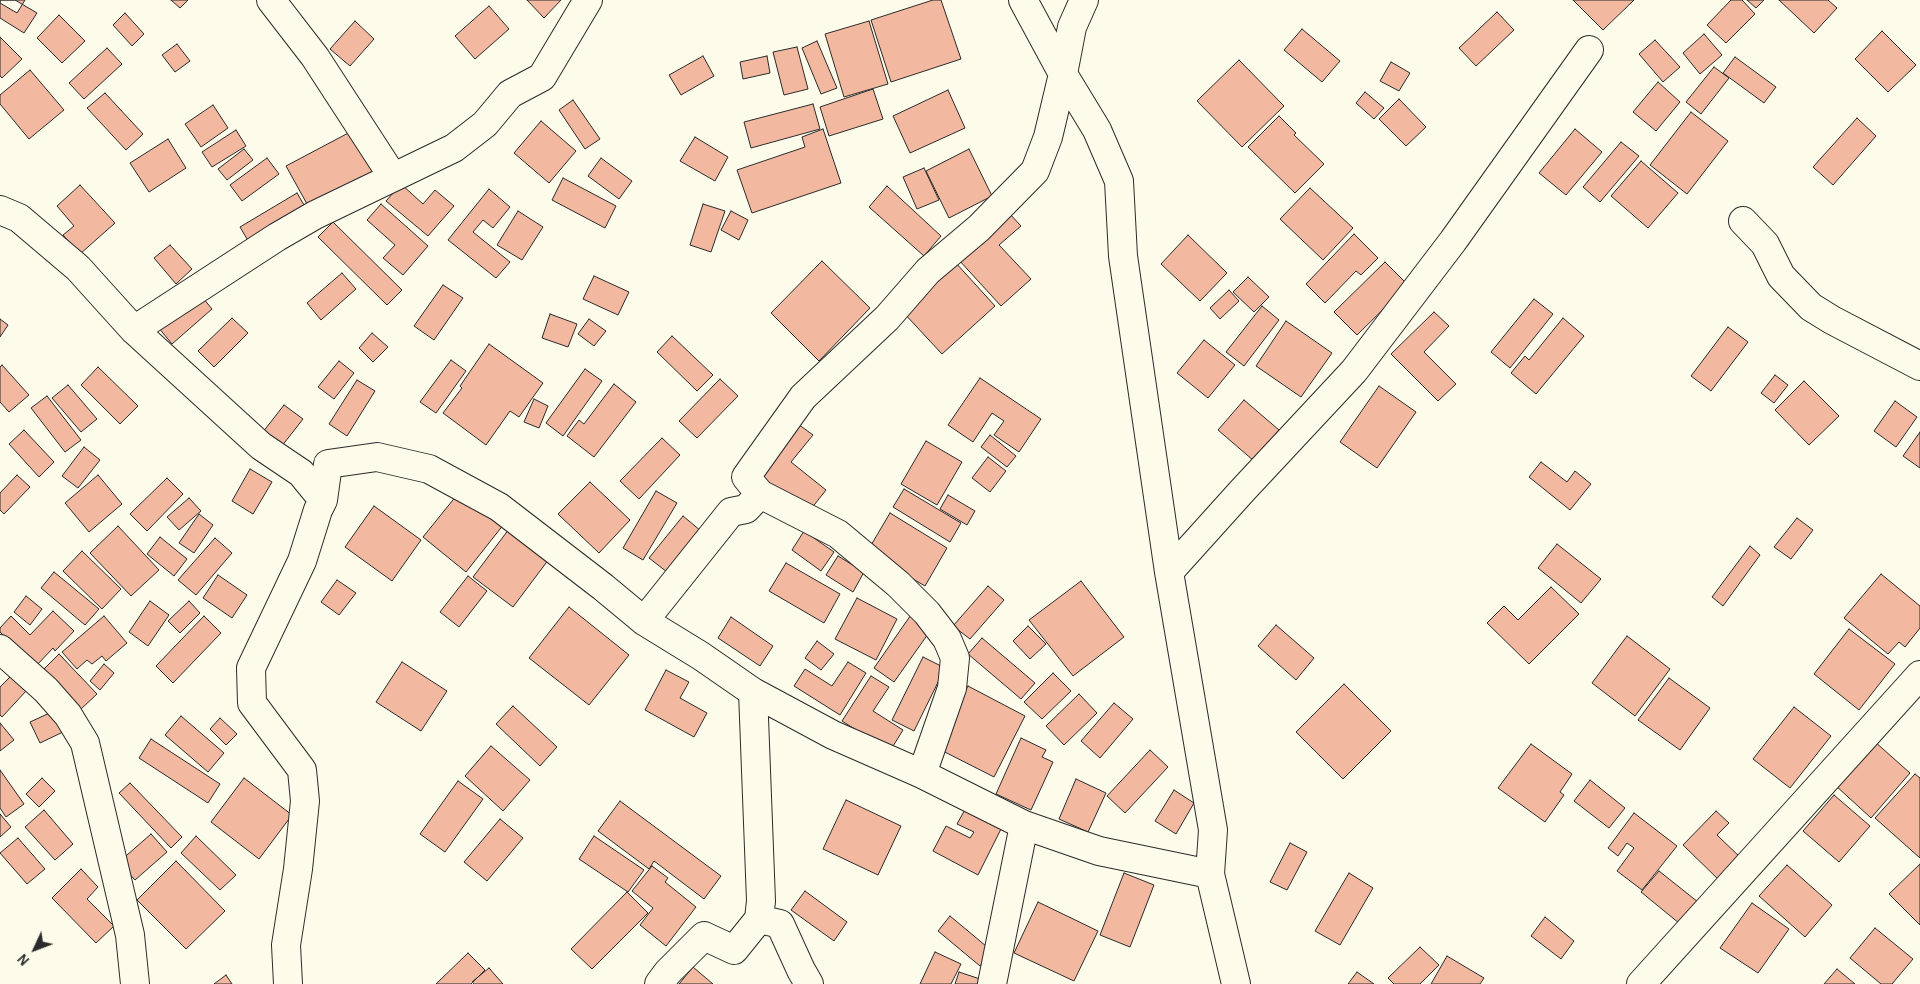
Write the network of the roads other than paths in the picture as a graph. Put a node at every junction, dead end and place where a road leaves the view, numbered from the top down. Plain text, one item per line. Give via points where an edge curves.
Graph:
1 (270, 0) edge
2 (588, 0) edge
3 (1023, 0) edge
4 (1084, 0) edge
5 (1589, 50) dead end
6 (1064, 74) junction
7 (393, 177) junction
8 (0, 210) edge
9 (1743, 221) dead end
10 (134, 330) junction
11 (1920, 366) edge
12 (760, 494) junction
13 (323, 500) junction
14 (1169, 572) junction
15 (644, 621) junction
16 (0, 649) edge
17 (1920, 675) edge
18 (753, 692) junction
19 (922, 774) junction
20 (1024, 825) junction
21 (1210, 874) junction
22 (759, 919) junction
23 (135, 984) edge
24 (288, 984) edge
25 (659, 984) edge
26 (809, 984) edge
27 (992, 984) edge
28 (1236, 984) edge
29 (1641, 984) edge

1 - 7 street via 315,57
2 - 7 street via 542,77 510,94 485,124 454,148
3 - 6 street
4 - 6 street via 1072,26
5 - 14 street via 1464,226 1354,372
6 - 12 street via 1048,137 1034,170 979,228 928,271 887,318 803,397 746,477
6 - 14 street via 1097,130 1119,181 1123,256
7 - 10 street via 277,237
8 - 10 street via 19,218 78,268
9 - 11 street via 1764,244 1781,276 1810,306
10 - 13 street via 261,446 301,473
12 - 15 street via 746,509 731,512
12 - 19 street via 838,534 898,584 947,639 955,658 952,688
13 - 15 street via 328,464 377,456 429,469 499,507
13 - 24 street via 302,562 251,668 252,703 302,770 305,801 286,945
14 - 21 street via 1213,830
15 - 18 street
16 - 23 street via 46,690 68,715 85,743 130,935
17 - 29 street
18 - 19 street via 833,734
18 - 22 street
19 - 20 street
20 - 21 street via 1099,851
20 - 27 street
21 - 28 street
22 - 25 street via 734,950 704,936
22 - 26 street via 780,924

